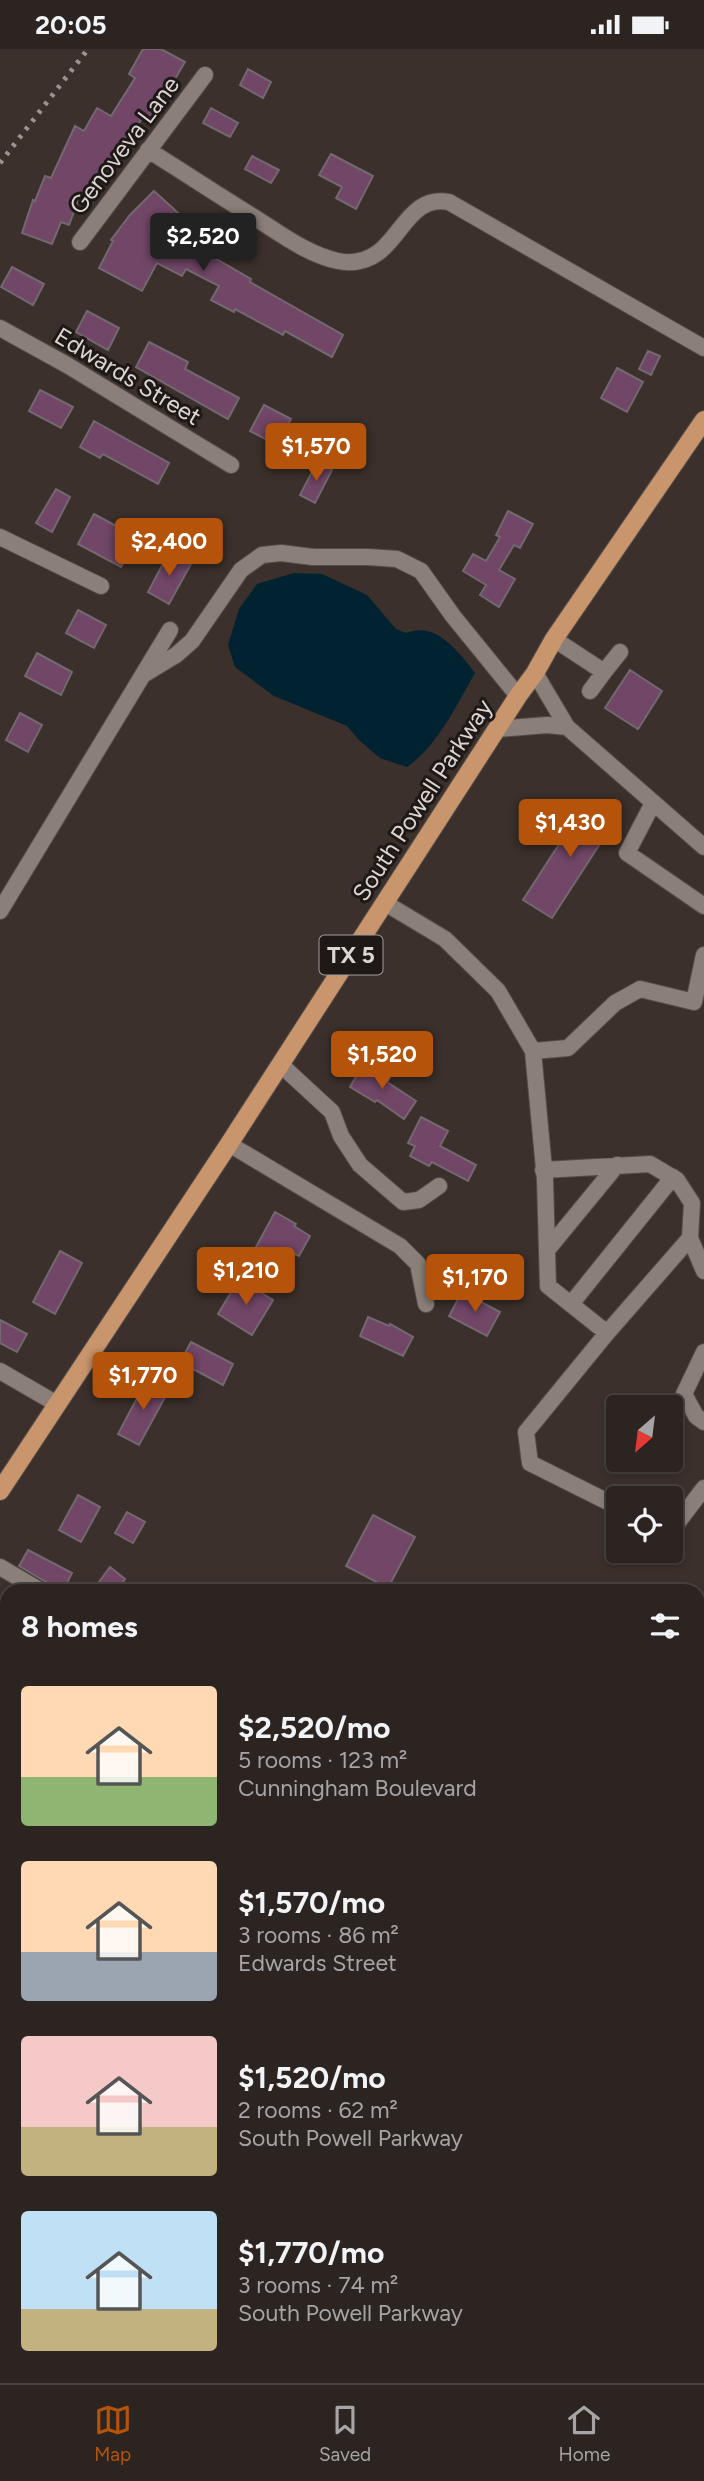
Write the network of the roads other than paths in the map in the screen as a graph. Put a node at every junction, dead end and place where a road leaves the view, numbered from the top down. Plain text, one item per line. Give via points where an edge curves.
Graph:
1 (205, 75) dead end
2 (148, 150) junction
3 (80, 241) dead end
4 (0, 328) edge
5 (704, 348) edge
6 (704, 420) edge
7 (231, 465) dead end
8 (0, 537) edge
9 (101, 586) dead end
10 (170, 630) dead end
11 (554, 639) junction
12 (620, 652) dead end
13 (604, 672) junction
14 (535, 673) junction
15 (143, 675) junction
16 (590, 691) dead end
17 (518, 696) junction
18 (567, 727) junction
19 (497, 729) junction
20 (653, 803) junction
21 (704, 847) edge
22 (385, 903) junction
23 (704, 906) edge
24 (0, 911) edge
25 (704, 955) edge
26 (533, 1051) junction
27 (281, 1065) junction
28 (229, 1144) junction
29 (617, 1165) junction
30 (543, 1170) junction
31 (673, 1177) junction
32 (439, 1186) dead end
33 (691, 1238) junction
34 (548, 1249) junction
35 (704, 1271) edge
36 (426, 1304) dead end
37 (570, 1304) junction
38 (607, 1333) junction
39 (704, 1352) edge
40 (0, 1371) edge
41 (57, 1404) junction
42 (704, 1422) edge
43 (704, 1488) edge
44 (0, 1491) edge
45 (606, 1501) edge
46 (683, 1515) edge
47 (0, 1567) edge
48 (29, 1584) edge

1 - 2 street, Genoveva Lane
2 - 3 street, Genoveva Lane
2 - 5 street via 298,245 337,261 367,259 426,203 449,202
4 - 7 street, Edwards Street
6 - 11 main road, South Powell Parkway / TX 5
8 - 9 street
10 - 15 street
11 - 13 street
11 - 14 main road, South Powell Parkway / TX 5
12 - 13 street
13 - 16 street
14 - 17 main road, South Powell Parkway / TX 5
14 - 18 street
15 - 17 street via 192,641 241,570 262,555 369,557 397,559 421,571
15 - 24 street
17 - 19 main road, South Powell Parkway / TX 5
18 - 19 street
18 - 20 street
19 - 22 main road, South Powell Parkway / TX 5
20 - 21 street
20 - 23 street via 627,853
22 - 26 street via 445,939 498,991
22 - 27 main road, South Powell Parkway / TX 5
25 - 26 street via 694,1002 640,989 615,1003 568,1048
26 - 30 street
27 - 28 main road, South Powell Parkway / TX 5
27 - 32 street via 332,1112 360,1164 403,1202 419,1200
28 - 36 street via 400,1246 418,1264
28 - 41 main road, South Powell Parkway / TX 5
29 - 30 street
29 - 31 street via 650,1164
29 - 34 street
30 - 34 street
31 - 33 street via 692,1203
31 - 37 street
33 - 35 street
33 - 38 street
34 - 37 street via 548,1286
37 - 38 street
38 - 45 street via 526,1432 530,1463
39 - 42 street via 684,1394
40 - 41 street
41 - 44 main road, South Powell Parkway / TX 5
43 - 46 street
47 - 48 street

